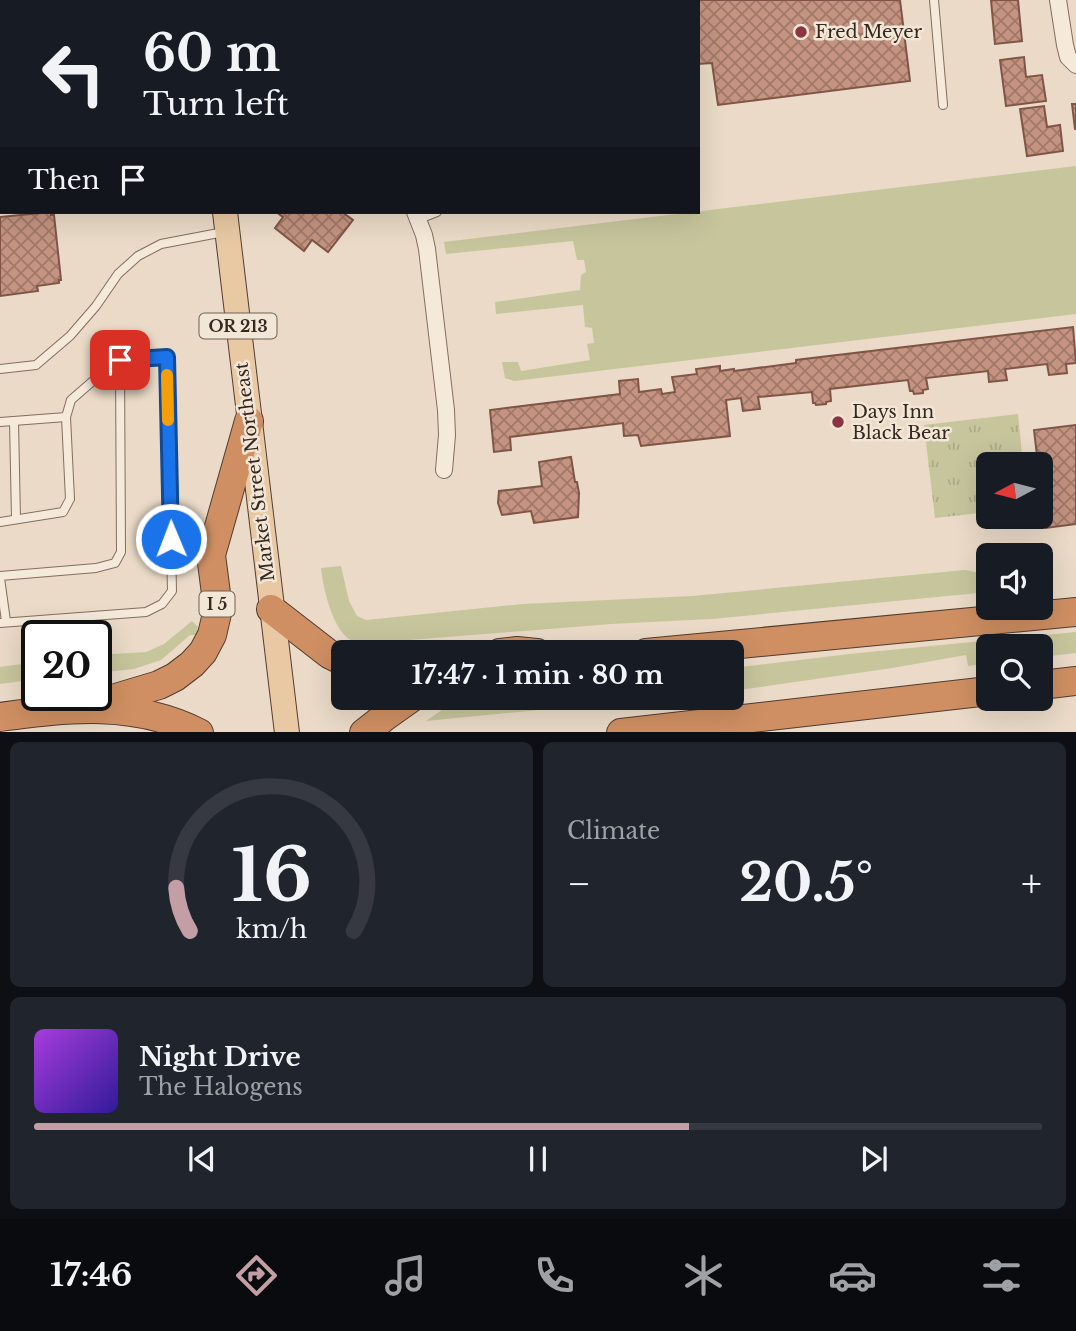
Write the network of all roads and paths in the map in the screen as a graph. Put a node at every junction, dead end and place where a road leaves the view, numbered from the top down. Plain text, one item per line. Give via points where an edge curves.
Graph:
1 (934, 0) edge
2 (1058, 0) edge
3 (1076, 65) edge
4 (943, 105) dead end
5 (417, 216) edge
6 (226, 222) edge
7 (120, 360) junction
8 (0, 369) edge
9 (66, 417) junction
10 (14, 421) junction
11 (249, 421) junction
12 (0, 422) edge
13 (444, 470) dead end
14 (16, 519) junction
15 (0, 522) edge
16 (0, 577) edge
17 (271, 609) junction
18 (1076, 612) edge
19 (3, 622) edge
20 (744, 644) edge
21 (331, 655) edge
22 (1076, 681) edge
23 (1053, 684) edge
24 (976, 692) edge
25 (112, 699) edge
26 (112, 710) edge
27 (394, 710) edge
28 (59, 711) edge
29 (0, 717) edge
30 (197, 732) edge
31 (287, 732) edge
32 (365, 732) edge
33 (630, 732) edge

1 - 4 lane
2 - 3 street via 1068,57
5 - 13 street via 427,250 446,410
6 - 8 lane via 138,256 118,274 70,336 36,365
6 - 11 main road, Market Street Northeast / OR 213
7 - 9 lane via 71,400
7 - 16 lane via 121,552 115,563
7 - 19 lane via 167,357 172,591 162,604 146,612
9 - 10 lane
9 - 14 lane via 71,499 63,512
10 - 12 lane
10 - 14 lane
11 - 17 main road, Market Street Northeast / OR 213
11 - 25 highway, I 5 via 211,555 218,609 212,635 203,652 175,677
14 - 15 lane
16 - 19 lane
17 - 21 highway
17 - 31 main road, Market Street Northeast / OR 213
18 - 20 highway
22 - 23 highway
24 - 33 highway
26 - 30 highway, I 5 via 146,713
27 - 32 highway
28 - 29 highway, I 5

